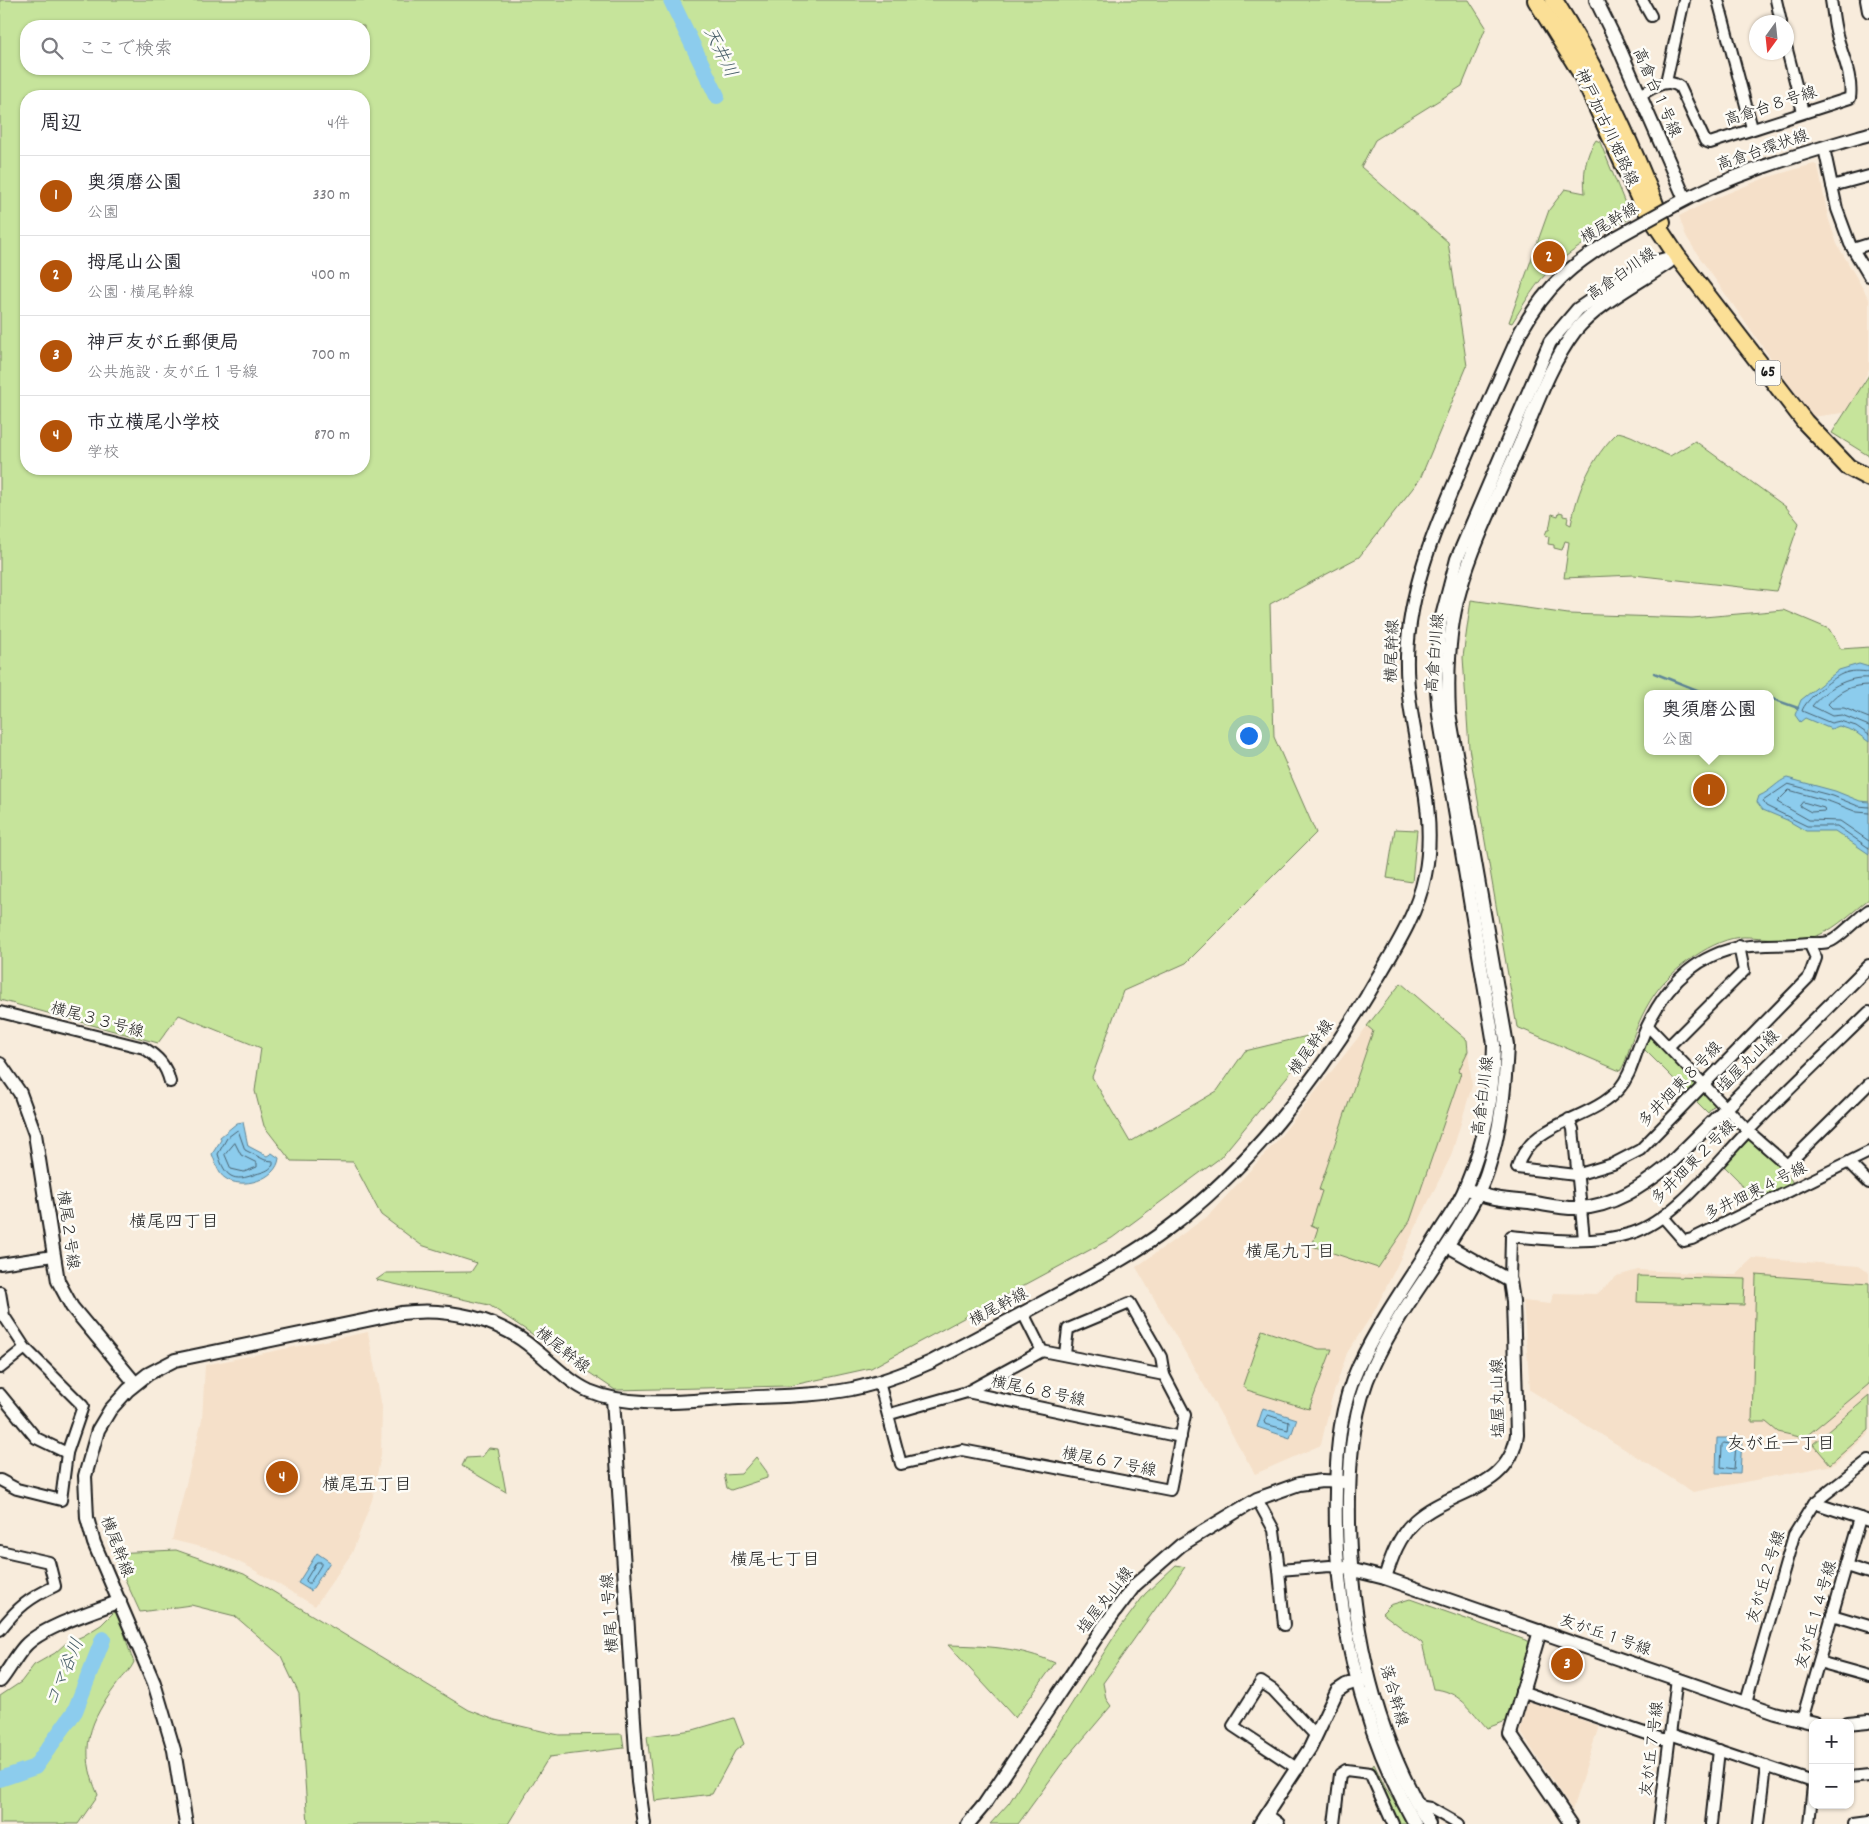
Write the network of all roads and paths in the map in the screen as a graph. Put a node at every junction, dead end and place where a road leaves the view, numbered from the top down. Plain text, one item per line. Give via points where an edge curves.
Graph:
1 (1536, 0) edge
2 (1554, 0) edge
3 (1596, 0) edge
4 (1642, 0) edge
5 (1684, 0) edge
6 (1718, 0) edge
7 (1776, 0) edge
8 (1831, 0) edge
9 (1867, 0) edge
10 (1869, 10) edge
11 (1779, 15) edge
12 (1651, 16) dead end
13 (1790, 60) edge
14 (1666, 82) junction
15 (1640, 95) junction
16 (1803, 112) junction
17 (1752, 128) junction
18 (1869, 134) edge
19 (1824, 148) junction
20 (1869, 176) edge
21 (1832, 186) junction
22 (1685, 199) junction
23 (1671, 207) joint
24 (1869, 244) edge
25 (1853, 249) junction
26 (1678, 256) junction
27 (1869, 276) edge
28 (1869, 478) edge
29 (1869, 910) edge
30 (1810, 943) junction
31 (1739, 946) junction
32 (1867, 972) edge
33 (0, 1012) edge
34 (1869, 1012) edge
35 (1648, 1026) junction
36 (1669, 1046) junction
37 (0, 1064) edge
38 (170, 1082) dead end
39 (1704, 1083) junction
40 (1869, 1084) edge
41 (1727, 1107) junction
42 (1569, 1119) junction
43 (1748, 1130) junction
44 (1869, 1152) edge
45 (1849, 1163) junction
46 (1576, 1175) junction
47 (1869, 1183) edge
48 (1472, 1191) junction
49 (1579, 1208) junction
50 (1663, 1217) junction
51 (1584, 1239) junction
52 (1448, 1246) junction
53 (53, 1256) junction
54 (0, 1264) edge
55 (1510, 1281) junction
56 (0, 1292) edge
57 (1023, 1313) junction
58 (25, 1348) junction
59 (1042, 1351) junction
60 (1065, 1354) junction
61 (0, 1368) edge
62 (1164, 1375) junction
63 (879, 1382) junction
64 (135, 1384) junction
65 (967, 1392) junction
66 (0, 1394) edge
67 (613, 1399) junction
68 (890, 1414) junction
69 (1181, 1437) junction
70 (67, 1453) junction
71 (1869, 1460) edge
72 (0, 1480) edge
73 (1336, 1481) junction
74 (1350, 1482) junction
75 (1257, 1498) junction
76 (1814, 1503) junction
77 (1865, 1519) edge
78 (0, 1550) edge
79 (1846, 1566) junction
80 (1338, 1568) junction
81 (1351, 1568) junction
82 (1279, 1570) junction
83 (1869, 1573) edge
84 (1385, 1578) junction
85 (120, 1601) junction
86 (1832, 1615) junction
87 (1284, 1625) dead end
88 (1869, 1626) edge
89 (0, 1630) edge
90 (1540, 1631) junction
91 (1819, 1662) junction
92 (1869, 1676) edge
93 (1677, 1678) junction
94 (1364, 1679) junction
95 (0, 1681) edge
96 (1521, 1691) junction
97 (1746, 1702) junction
98 (1802, 1720) junction
99 (1869, 1721) edge
100 (1809, 1722) edge
101 (1854, 1722) edge
102 (1316, 1736) junction
103 (1670, 1737) junction
104 (1719, 1750) junction
105 (1766, 1766) junction
106 (1298, 1769) junction
107 (1869, 1776) edge
108 (1854, 1778) edge
109 (1809, 1782) edge
110 (1418, 1806) junction
111 (1810, 1809) edge
112 (1263, 1820) edge
113 (1869, 1822) edge
114 (186, 1824) edge
115 (644, 1824) edge
116 (968, 1824) edge
117 (1278, 1824) edge
118 (1334, 1824) edge
119 (1394, 1824) edge
120 (1415, 1824) edge
121 (1429, 1824) edge
122 (1458, 1824) edge
123 (1571, 1824) edge
124 (1660, 1824) edge
125 (1711, 1824) edge
126 (1759, 1824) edge
127 (1809, 1824) edge
128 (1854, 1824) edge

1 - 26 main road, 神戸加古川姫路線 / 65 via 1581,73 1641,202
2 - 26 main road, 神戸加古川姫路線 / 65 via 1607,93
3 - 15 street, 高倉台１号線
4 - 12 street
5 - 14 street
6 - 17 street
7 - 11 street
8 - 16 street, 高倉台８号線 via 1836,33 1848,73 1850,98
9 - 10 street
13 - 16 street
14 - 15 street
14 - 17 street, 高倉台８号線 via 1674,82 1680,87 1704,141 1710,143
15 - 22 street, 高倉台１号線
16 - 17 street, 高倉台８号線
18 - 19 street, 高倉台環状線
19 - 21 street
19 - 22 street, 高倉台環状線 via 1737,176
20 - 21 street
21 - 25 street via 1837,209
22 - 23 street, 高倉台環状線
23 - 57 street, 横尾幹線, bridge via 1584,258 1556,280 1535,306 1520,331 1423,562 1412,608 1407,682 1430,842 1420,894 1400,940 1338,1042 1270,1132 1203,1201 1128,1255
24 - 25 street
25 - 27 street
26 - 28 main road, 神戸加古川姫路線 / 65 via 1805,422 1848,467
26 - 48 street, 高倉白川線 via 1643,265 1578,309 1550,342 1458,559 1440,624 1436,678 1439,715 1494,1044 1489,1118
29 - 30 street via 1832,941
30 - 31 street
30 - 39 street, 多井畑東８号線 via 1816,958 1809,977
31 - 35 street via 1713,955 1684,975 1666,994
31 - 36 street via 1744,970
32 - 41 street, 塩屋丸山線
33 - 38 street, 横尾３３号線 via 144,1048 157,1056 167,1070
34 - 43 street, 多井畑東２号線
35 - 36 street
35 - 42 street via 1619,1089
36 - 39 street
37 - 53 street, 横尾２号線 via 20,1093 35,1134
39 - 41 street
39 - 46 street, 多井畑東８号線 via 1640,1150 1613,1164
40 - 43 street via 1787,1165
41 - 43 street
41 - 49 street, 塩屋丸山線 via 1650,1181 1613,1200
42 - 46 street via 1573,1128
42 - 46 street, 多井畑東８号線 via 1534,1140 1520,1158 1517,1168
43 - 50 street, 多井畑東２号線 via 1722,1161
44 - 45 street, 多井畑東４号線
45 - 47 street
45 - 50 street, 多井畑東４号線 via 1692,1239 1684,1241
46 - 49 street
48 - 49 street, 塩屋丸山線 via 1509,1200
48 - 52 street
48 - 73 street via 1436,1239 1373,1340 1354,1377 1339,1431
49 - 51 street
50 - 51 street, 多井畑東２号線 via 1633,1233
51 - 55 street, 多井畑東２号線 via 1559,1241 1511,1236
52 - 55 street
52 - 74 street via 1405,1309 1372,1367 1353,1434
53 - 54 street
53 - 64 street, 横尾２号線 via 64,1296
55 - 84 street, 塩屋丸山線 via 1515,1449 1505,1468 1494,1476 1415,1521 1400,1541
56 - 58 street via 4,1316
57 - 59 street
57 - 63 street, 横尾幹線 via 931,1362
58 - 61 street
58 - 70 street via 83,1406
59 - 60 street
59 - 65 street
60 - 62 street
60 - 62 street, 横尾６７号線 via 1068,1329 1130,1303 1161,1357
62 - 69 street, 横尾６７号線 via 1186,1416
63 - 67 street, 横尾幹線 via 799,1395 655,1401
63 - 68 street, 横尾６７号線
64 - 67 street, 横尾幹線 via 168,1362 192,1355 400,1313 428,1311 460,1315 499,1327 534,1348 580,1386
64 - 85 street, 横尾幹線 via 110,1410 98,1430 85,1476 86,1510 94,1543
65 - 68 street, 横尾６８号線
65 - 69 street, 横尾６８号線
66 - 70 street via 36,1438
67 - 115 street, 横尾１号線 via 638,1782
68 - 69 street, 横尾６７号線 via 902,1464 962,1450 1170,1490
70 - 72 street via 61,1500 16,1489
71 - 76 street, 友が丘２号線
73 - 74 street, 塩屋丸山線
73 - 75 street, 塩屋丸山線 via 1300,1484
73 - 80 street
74 - 81 street
75 - 82 street via 1274,1530
75 - 116 street, 塩屋丸山線 via 1180,1545 1135,1585 984,1806
76 - 77 street
76 - 97 street, 友が丘２号線 via 1794,1535
77 - 79 street, 友が丘１４号線
78 - 89 street via 49,1562 55,1586 32,1596 18,1607
79 - 83 street
79 - 86 street, 友が丘１４号線
80 - 81 street
80 - 82 street
80 - 94 street, 落合幹線 via 1344,1618
81 - 84 street
81 - 94 street, 落合幹線
82 - 87 street
84 - 90 street, 友が丘１号線
85 - 95 street via 36,1638 26,1645
85 - 114 street, 横尾幹線 via 154,1683 174,1750
86 - 88 street
86 - 91 street, 友が丘１４号線
90 - 93 street, 友が丘１号線
90 - 96 street
91 - 92 street
91 - 98 street, 友が丘１４号線
93 - 97 street, 友が丘１号線
93 - 103 street, 友が丘７号線
94 - 102 street via 1337,1691
94 - 110 street, 落合幹線
94 - 120 street, 落合幹線 via 1375,1739 1388,1773
96 - 103 street via 1662,1739
96 - 123 street via 1510,1734
97 - 98 street, 友が丘１号線
98 - 100 street, 友が丘１号線
99 - 101 street
102 - 106 street
102 - 106 street via 1273,1690 1261,1682 1232,1726
103 - 104 street
103 - 124 street, 友が丘７号線
104 - 105 street
104 - 125 street
105 - 109 street
105 - 126 street
106 - 112 street
107 - 108 street
110 - 121 street, 落合幹線
110 - 122 street via 1430,1808
111 - 127 street
112 - 117 street
113 - 128 street
118 - 119 street via 1340,1774 1346,1770 1370,1773

